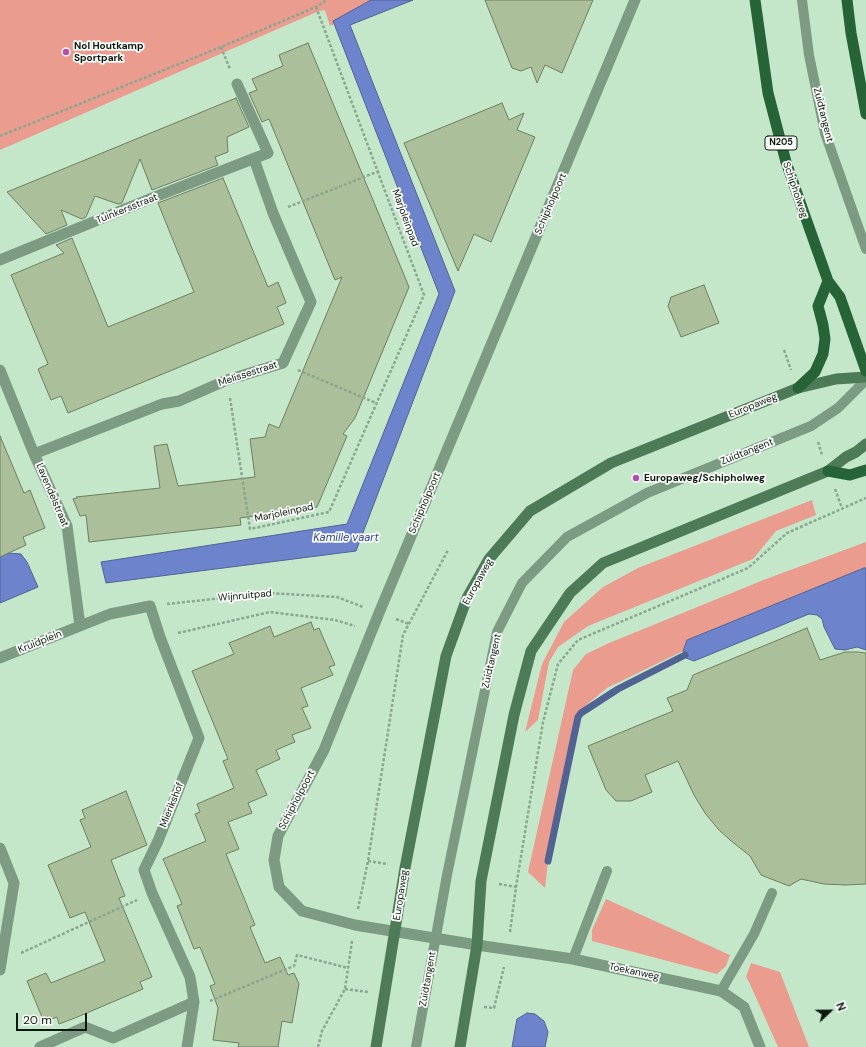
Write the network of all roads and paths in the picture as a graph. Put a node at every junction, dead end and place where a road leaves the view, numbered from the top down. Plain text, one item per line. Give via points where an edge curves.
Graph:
1 (327, 0) edge
2 (635, 0) edge
3 (755, 0) edge
4 (802, 0) edge
5 (847, 0) edge
6 (316, 7) junction
7 (221, 47) junction
8 (237, 84) joint
9 (866, 114) edge
10 (0, 136) edge
11 (254, 159) junction
12 (379, 171) junction
13 (273, 213) junction
14 (866, 249) edge
15 (0, 260) edge
16 (828, 281) junction
17 (283, 363) junction
18 (0, 370) edge
19 (866, 371) edge
20 (866, 378) edge
21 (227, 380) junction
22 (798, 388) junction
23 (376, 403) junction
24 (866, 444) edge
25 (34, 454) junction
26 (866, 470) edge
27 (828, 471) junction
28 (866, 498) edge
29 (448, 550) dead end
30 (150, 606) junction
31 (379, 613) junction
32 (409, 624) junction
33 (80, 626) junction
34 (372, 630) junction
35 (160, 637) junction
36 (0, 658) edge
37 (543, 722) dead end
38 (0, 848) edge
39 (607, 871) dead end
40 (152, 893) junction
41 (772, 893) dead end
42 (355, 925) junction
43 (395, 931) junction
44 (435, 938) junction
45 (477, 945) junction
46 (573, 959) junction
47 (1, 966) edge
48 (348, 968) junction
49 (720, 991) junction
50 (194, 1005) junction
51 (40, 1047) edge
52 (187, 1047) edge
53 (318, 1047) edge
54 (376, 1047) edge
55 (416, 1047) edge
56 (460, 1047) edge
57 (760, 1047) edge

1 - 6 path
2 - 31 street, Schipholpoort
3 - 16 main road, Schipholweg / N205 via 768,93 786,162
4 - 14 lane, Zuidtangent via 809,55 825,133
5 - 9 main road
6 - 7 path
6 - 12 path, Marjoleinpad
7 - 8 path
7 - 10 path
8 - 11 street via 268,153
11 - 13 street, Melissestraat
11 - 15 street, Tuinkersstraat
12 - 13 path
12 - 23 path, Marjoleinpad via 424,295
13 - 17 street, Melissestraat via 311,302
16 - 19 main road, Schipholweg / N205 via 840,297
16 - 22 main road via 818,306 825,339 824,354 815,372
17 - 21 street, Melissestraat
17 - 23 path
18 - 25 street, Lavendelstraat
20 - 22 main road, Europaweg via 823,381
20 - 44 lane, Zuidtangent via 838,408 811,426 647,493 567,537 522,583 497,632
21 - 23 path, Marjoleinpad via 250,529 329,512
21 - 25 street, Melissestraat via 179,401 162,404
22 - 43 main road, Europaweg via 611,463 530,511 489,559 468,598 446,656
24 - 27 main road
25 - 33 street, Lavendelstraat via 67,526
26 - 27 main road via 850,475
27 - 45 main road via 602,563 570,593 531,651 515,708 481,881
28 - 37 path via 787,533 748,568 578,640 558,664
29 - 32 path
30 - 31 path, Wijnruitpad via 268,593 337,598
30 - 33 street via 110,614
30 - 35 street, Mierikshof
31 - 32 path, Wijnruitpad
31 - 34 street, Schipholpoort
32 - 42 path via 403,635 368,861
33 - 36 street, Kruidplein
34 - 35 path via 335,620 270,612
34 - 42 street, Schipholpoort via 324,750 278,836 274,860 279,886 302,911
35 - 40 street, Mierikshof via 199,738 158,842 144,870
38 - 47 street via 14,883
39 - 46 lane
40 - 47 path
40 - 50 street, Mierikshof via 190,977
41 - 49 lane via 754,934
42 - 43 street, Schipholpoort
42 - 48 path
43 - 44 street, Schipholpoort
43 - 54 main road, Europaweg
44 - 45 street, Toekanweg
44 - 55 lane, Zuidtangent
45 - 46 street, Toekanweg
45 - 56 main road
46 - 49 street, Toekanweg
48 - 50 path via 297,955 294,966
48 - 53 path via 344,989 322,1031
49 - 57 street, Toekanweg via 744,1007
50 - 51 street via 114,1038 85,1027
50 - 52 street, Mierikshof

